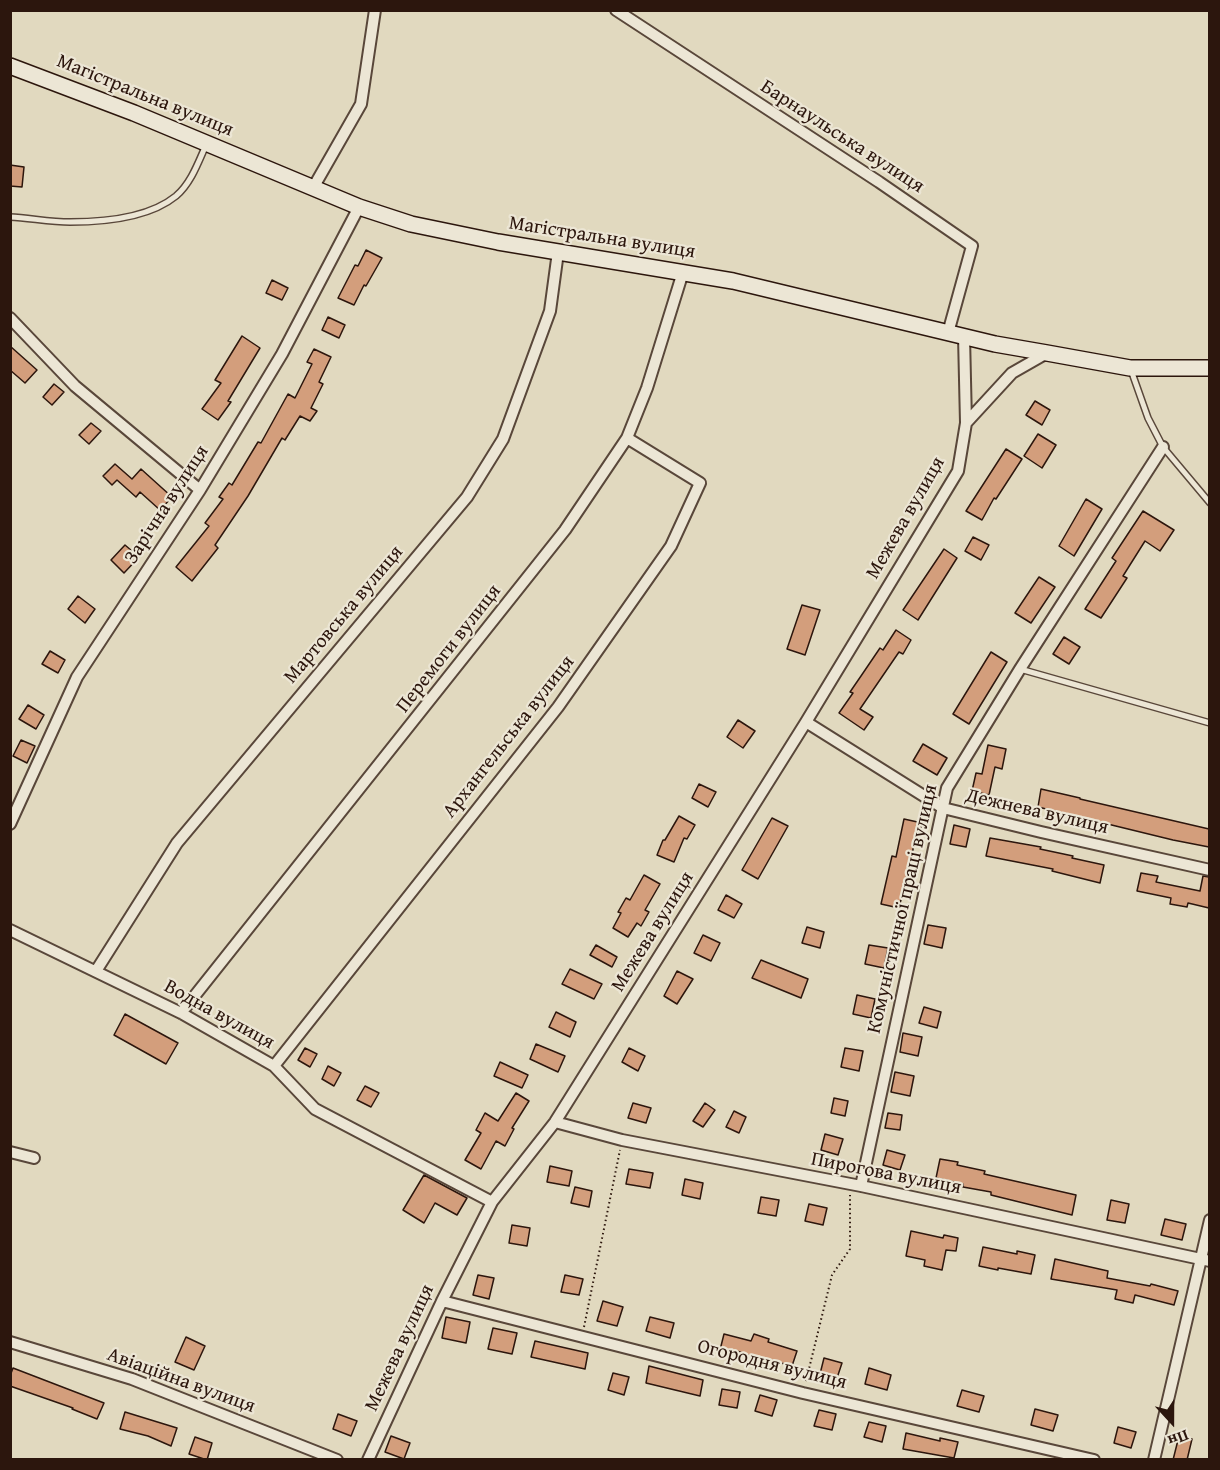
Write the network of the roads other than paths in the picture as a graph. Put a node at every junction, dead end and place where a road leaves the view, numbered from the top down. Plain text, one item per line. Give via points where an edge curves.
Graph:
1 (375, 10) edge
2 (616, 10) edge
3 (10, 66) edge
4 (206, 143) junction
5 (313, 188) junction
6 (359, 207) junction
7 (10, 217) edge
8 (558, 252) junction
9 (683, 272) junction
10 (10, 318) edge
11 (948, 333) junction
12 (964, 336) junction
13 (1047, 353) junction
14 (1130, 368) junction
15 (1209, 368) edge
16 (966, 423) junction
17 (627, 438) junction
18 (1163, 447) junction
19 (200, 490) junction
20 (1209, 503) edge
21 (1020, 669) junction
22 (806, 722) junction
23 (1209, 723) edge
24 (943, 808) junction
25 (10, 824) edge
26 (1209, 870) edge
27 (10, 930) edge
28 (96, 971) junction
29 (182, 1013) junction
30 (274, 1066) junction
31 (555, 1122) junction
32 (10, 1152) edge
33 (34, 1158) dead end
34 (856, 1186) junction
35 (492, 1202) junction
36 (1209, 1220) edge
37 (1205, 1260) edge
38 (442, 1301) junction
39 (10, 1342) edge
40 (337, 1460) edge
41 (368, 1460) edge
42 (1094, 1460) edge
43 (1154, 1460) edge

1 - 5 street via 361,104
2 - 11 street, Барнаульська вулиця via 972,246
3 - 4 main road, Магістральна вулиця
4 - 5 main road, Магістральна вулиця
4 - 7 lane via 191,179 176,196 148,211 69,222
5 - 6 main road, Магістральна вулиця
6 - 8 main road, Магістральна вулиця via 411,224
6 - 19 street, Зарічна вулиця via 282,354
8 - 9 main road, Магістральна вулиця
8 - 28 street, Мартовська вулиця via 550,311 503,439 467,497 177,843
9 - 11 main road, Магістральна вулиця
9 - 17 street, Перемоги вулиця
10 - 19 street via 75,386
11 - 12 main road, Магістральна вулиця
12 - 13 main road, Магістральна вулиця
12 - 16 street, Межева вулиця
13 - 14 main road, Магістральна вулиця
13 - 16 street via 1012,373
14 - 15 main road, Магістральна вулиця
14 - 18 lane
16 - 22 street, Межева вулиця via 958,471
17 - 29 street, Перемоги вулиця via 565,531
17 - 30 street, Архангельська вулиця via 700,483 671,546 558,707
18 - 20 lane
18 - 21 street, Комуністичної праці вулиця
19 - 25 street, Зарічна вулиця via 77,677
21 - 23 lane
21 - 24 street, Комуністичної праці вулиця via 947,788
22 - 24 street, Дежнева вулиця
22 - 31 street, Межева вулиця
24 - 26 street, Дежнева вулиця
24 - 34 street, Комуністичної праці вулиця
27 - 28 street, Водна вулиця
28 - 29 street, Водна вулиця
29 - 30 street, Водна вулиця
30 - 35 street, Водна вулиця via 315,1109
31 - 34 street, Пирогова вулиця via 622,1140
31 - 35 street, Межева вулиця
32 - 33 street
34 - 37 street, Пирогова вулиця
35 - 38 street, Межева вулиця
36 - 37 street
37 - 43 street
38 - 41 street, Межева вулиця
38 - 42 street, Огородня вулиця via 803,1393
39 - 40 street, Авіаційна вулиця via 132,1379

